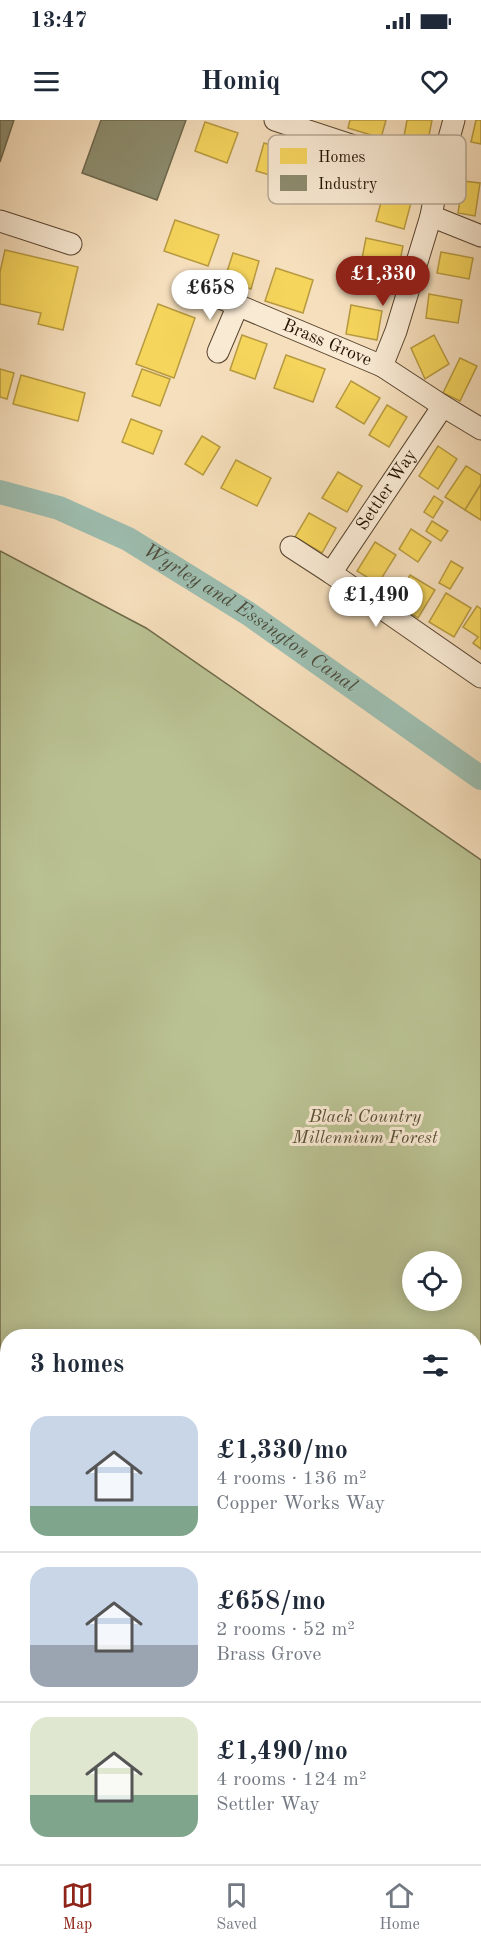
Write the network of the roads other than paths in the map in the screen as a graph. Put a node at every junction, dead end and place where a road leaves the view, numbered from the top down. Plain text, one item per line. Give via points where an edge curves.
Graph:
1 (275, 120) edge
2 (454, 120) edge
3 (326, 128) edge
4 (343, 135) edge
5 (450, 135) edge
6 (433, 204) edge
7 (430, 216) junction
8 (0, 221) edge
9 (481, 236) edge
10 (71, 243) dead end
11 (211, 294) dead end
12 (238, 305) junction
13 (218, 352) dead end
14 (382, 366) junction
15 (443, 406) junction
16 (481, 429) edge
17 (291, 547) dead end
18 (332, 573) junction
19 (481, 677) edge

1 - 3 street
2 - 5 street
3 - 4 street
6 - 7 street
7 - 9 street
7 - 14 street
8 - 10 street
11 - 12 street, Brass Grove
12 - 13 street
12 - 14 street, Brass Grove
14 - 15 street, Brass Grove
15 - 16 street, Brass Grove
15 - 18 street, Settler Way
17 - 18 street
18 - 19 street

